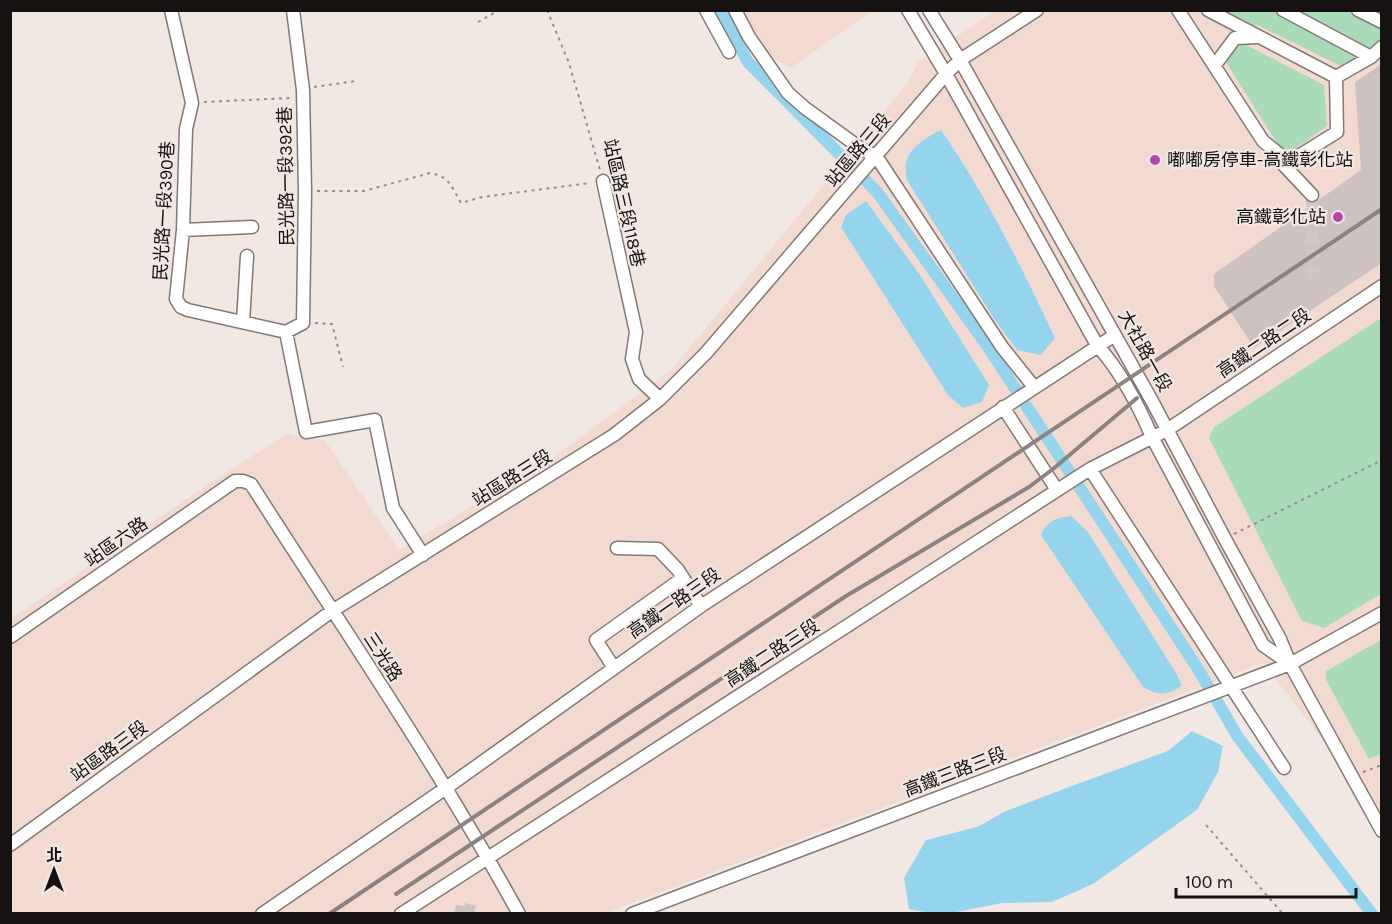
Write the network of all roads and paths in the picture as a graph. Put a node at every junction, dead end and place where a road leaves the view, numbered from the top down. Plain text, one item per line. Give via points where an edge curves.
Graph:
1 (171, 10) edge
2 (293, 10) edge
3 (499, 10) edge
4 (547, 10) edge
5 (706, 10) edge
6 (735, 10) edge
7 (908, 10) edge
8 (929, 10) edge
9 (1037, 10) edge
10 (1178, 10) edge
11 (1208, 10) edge
12 (1358, 10) edge
13 (1288, 12) edge
14 (477, 22) dead end
15 (1382, 22) edge
16 (1258, 37) junction
17 (1382, 47) edge
18 (729, 52) dead end
19 (1371, 57) junction
20 (960, 60) junction
21 (1215, 65) junction
22 (946, 74) junction
23 (1336, 77) junction
24 (356, 81) dead end
25 (303, 94) junction
26 (192, 103) junction
27 (1263, 141) junction
28 (876, 156) junction
29 (603, 181) junction
30 (305, 191) junction
31 (1312, 195) tunnel mouth
32 (252, 227) dead end
33 (183, 230) junction
34 (247, 256) dead end
35 (1382, 286) edge
36 (243, 322) junction
37 (303, 322) junction
38 (286, 332) junction
39 (1115, 335) junction
40 (1097, 345) junction
41 (343, 367) dead end
42 (1034, 387) junction
43 (660, 399) junction
44 (1003, 407) junction
45 (1167, 430) junction
46 (1152, 437) junction
47 (1382, 460) edge
48 (1090, 469) junction
49 (243, 481) joint
50 (1057, 490) junction
51 (1225, 539) junction
52 (617, 548) dead end
53 (423, 555) junction
54 (683, 578) junction
55 (701, 606) junction
56 (332, 611) junction
57 (1382, 613) edge
58 (10, 637) edge
59 (1290, 664) junction
60 (614, 668) junction
61 (1232, 687) junction
62 (1382, 765) edge
63 (1284, 768) dead end
64 (1352, 776) junction
65 (446, 788) junction
66 (1206, 825) dead end
67 (1382, 831) edge
68 (10, 845) edge
69 (488, 857) junction
70 (262, 914) edge
71 (401, 914) edge
72 (519, 914) edge
73 (632, 914) edge
74 (1282, 914) edge

1 - 26 street, 民光路一段390巷
2 - 25 street, 民光路一段392巷
3 - 14 path
4 - 29 path, 站區路三段118巷 via 569,63
5 - 18 street
6 - 28 street via 749,38 788,93
7 - 22 street, 大社路一段
8 - 20 street, 大社路一段
9 - 20 street, 站區路三段
10 - 21 street
11 - 16 street
12 - 15 street
13 - 19 street
16 - 21 street via 1235,38
16 - 23 street
17 - 19 street
19 - 23 street
20 - 22 street, 站區路三段
20 - 39 street, 大社路一段
21 - 27 street
22 - 28 street, 站區路三段
22 - 40 street, 大社路一段
23 - 27 street via 1337,132 1289,162
24 - 25 path
25 - 26 path
25 - 30 street, 民光路一段392巷
26 - 33 street, 民光路一段390巷 via 186,129
27 - 31 street
28 - 42 street via 1002,347
28 - 43 street, 站區路三段 via 706,354
29 - 30 path via 461,203 448,181 430,173 364,190
29 - 43 street, 站區路三段118巷 via 636,332 632,359 639,380
30 - 37 street, 民光路一段392巷
32 - 33 street
33 - 36 street, 民光路一段390巷 via 176,299 181,307
34 - 36 street
35 - 45 street, 高鐵二路二段
36 - 38 street, 民光路一段390巷
37 - 38 street
37 - 41 path via 332,324
38 - 53 street via 306,432 375,420 393,508
39 - 40 street, 高鐵一路三段
39 - 45 street, 大社路一段
40 - 42 street, 高鐵一路三段
40 - 46 street, 大社路一段 via 1141,410
42 - 44 street, 高鐵一路三段
43 - 53 street, 站區路三段 via 614,435
44 - 50 street
44 - 55 street, 高鐵一路三段
45 - 46 street, 高鐵二路三段
45 - 51 street, 大社路一段
46 - 48 street, 高鐵二路三段
46 - 59 street, 大社路一段 via 1263,645
47 - 51 path
48 - 50 street, 高鐵二路三段
48 - 61 street
49 - 56 street, 三光路 via 252,484
49 - 58 street, 站區六路 via 235,482
50 - 69 street, 高鐵二路三段
51 - 59 street, 大社路一段
52 - 54 street via 658,549
53 - 56 street, 站區路三段
54 - 55 street
54 - 60 street via 596,640
55 - 60 street, 高鐵一路三段
56 - 65 street, 三光路
56 - 68 street, 站區路三段
57 - 59 street, 高鐵三路三段
59 - 61 street, 高鐵三路三段
59 - 64 street, 大社路一段
60 - 65 street, 高鐵一路三段
61 - 63 street
61 - 73 street, 高鐵三路三段
62 - 64 path
64 - 67 street, 大社路一段
65 - 69 street, 三光路
65 - 70 street, 高鐵一路三段
66 - 74 path
69 - 71 street, 高鐵二路三段
69 - 72 street, 三光路

